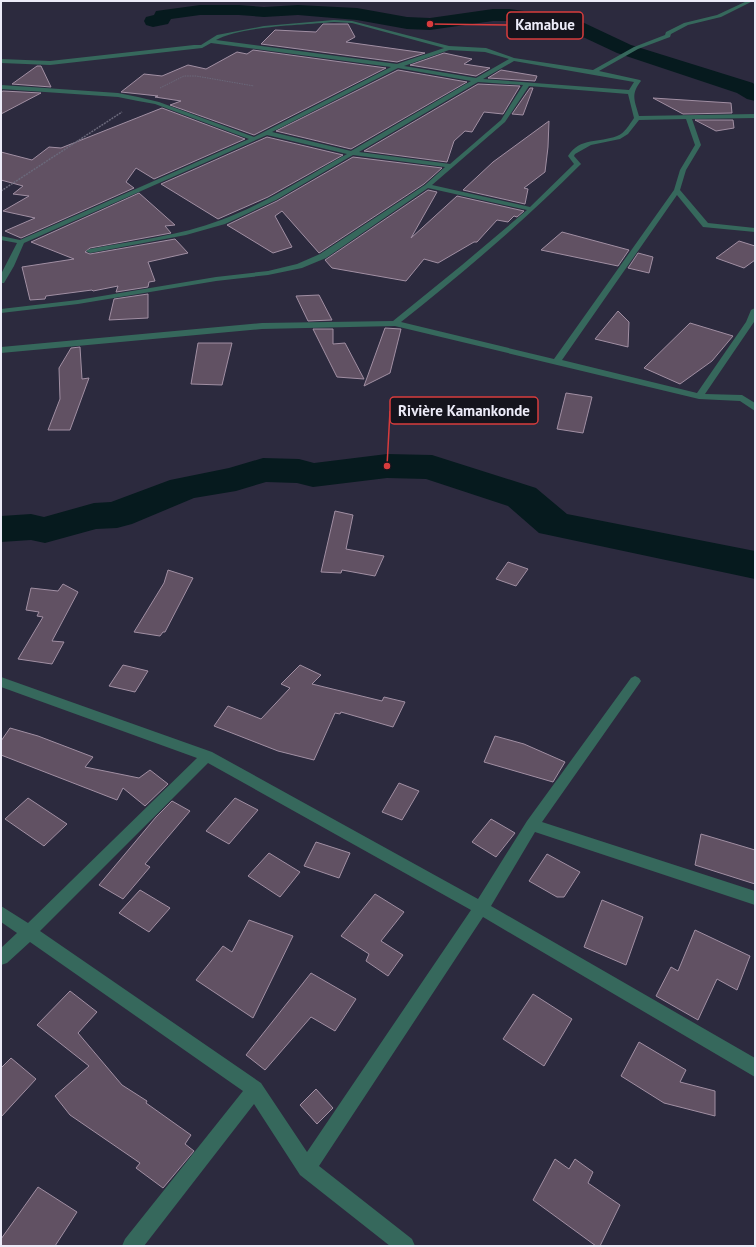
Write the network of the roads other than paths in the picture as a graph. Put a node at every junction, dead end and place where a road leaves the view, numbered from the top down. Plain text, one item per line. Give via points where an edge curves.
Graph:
1 (751, 1) edge
2 (211, 41) junction
3 (449, 48) junction
4 (513, 59) junction
5 (1, 61) edge
6 (397, 66) junction
7 (594, 72) junction
8 (477, 80) junction
9 (527, 84) junction
10 (1, 87) edge
11 (630, 92) junction
12 (755, 116) edge
13 (688, 117) junction
14 (637, 118) junction
15 (267, 133) junction
16 (254, 139) junction
17 (352, 153) junction
18 (451, 166) junction
19 (426, 186) junction
20 (677, 190) junction
21 (532, 209) junction
22 (755, 230) edge
23 (1, 238) edge
24 (21, 242) junction
25 (90, 251) dead end
26 (1, 281) edge
27 (755, 310) edge
28 (1, 311) edge
29 (395, 323) junction
30 (1, 350) edge
31 (557, 361) junction
32 (699, 396) junction
33 (755, 408) edge
34 (1, 682) edge
35 (635, 682) dead end
36 (207, 756) junction
37 (532, 824) junction
38 (755, 898) edge
39 (482, 908) junction
40 (1, 913) edge
41 (29, 932) junction
42 (1, 958) edge
43 (755, 1068) edge
44 (255, 1089) junction
45 (307, 1168) junction
46 (132, 1246) edge
47 (405, 1246) edge

1 - 7 street via 720,15 681,25 668,33 668,36 636,48
2 - 3 street via 219,36 239,31 334,21 352,22
2 - 5 street via 194,48 57,62
2 - 6 street
3 - 4 street via 486,50
3 - 6 street
4 - 7 street
4 - 8 street
6 - 8 street
6 - 15 street
7 - 11 street via 638,81
8 - 9 street
8 - 17 street
9 - 11 street
9 - 18 street via 503,121
10 - 16 street via 118,95 157,103
11 - 14 street
12 - 13 street
13 - 14 street
13 - 20 street via 698,144 683,170
14 - 21 street via 626,133 618,138 589,143 573,153 572,156 578,164
15 - 16 street
15 - 17 street
16 - 24 street
17 - 18 street
17 - 25 street via 239,216 193,231
18 - 19 street
19 - 21 street
19 - 28 street via 323,256 299,266 78,302
20 - 22 street via 706,225
20 - 31 street
21 - 29 street
23 - 24 street
24 - 26 street
27 - 32 street via 750,322
29 - 30 street via 262,326
29 - 31 street
31 - 32 street
32 - 33 street via 742,398
34 - 36 street
35 - 37 street
36 - 39 street
36 - 41 street
37 - 38 street
37 - 39 street
39 - 43 street
39 - 45 street
40 - 41 street
41 - 42 street
41 - 44 street
44 - 45 street
44 - 46 street
45 - 47 street

